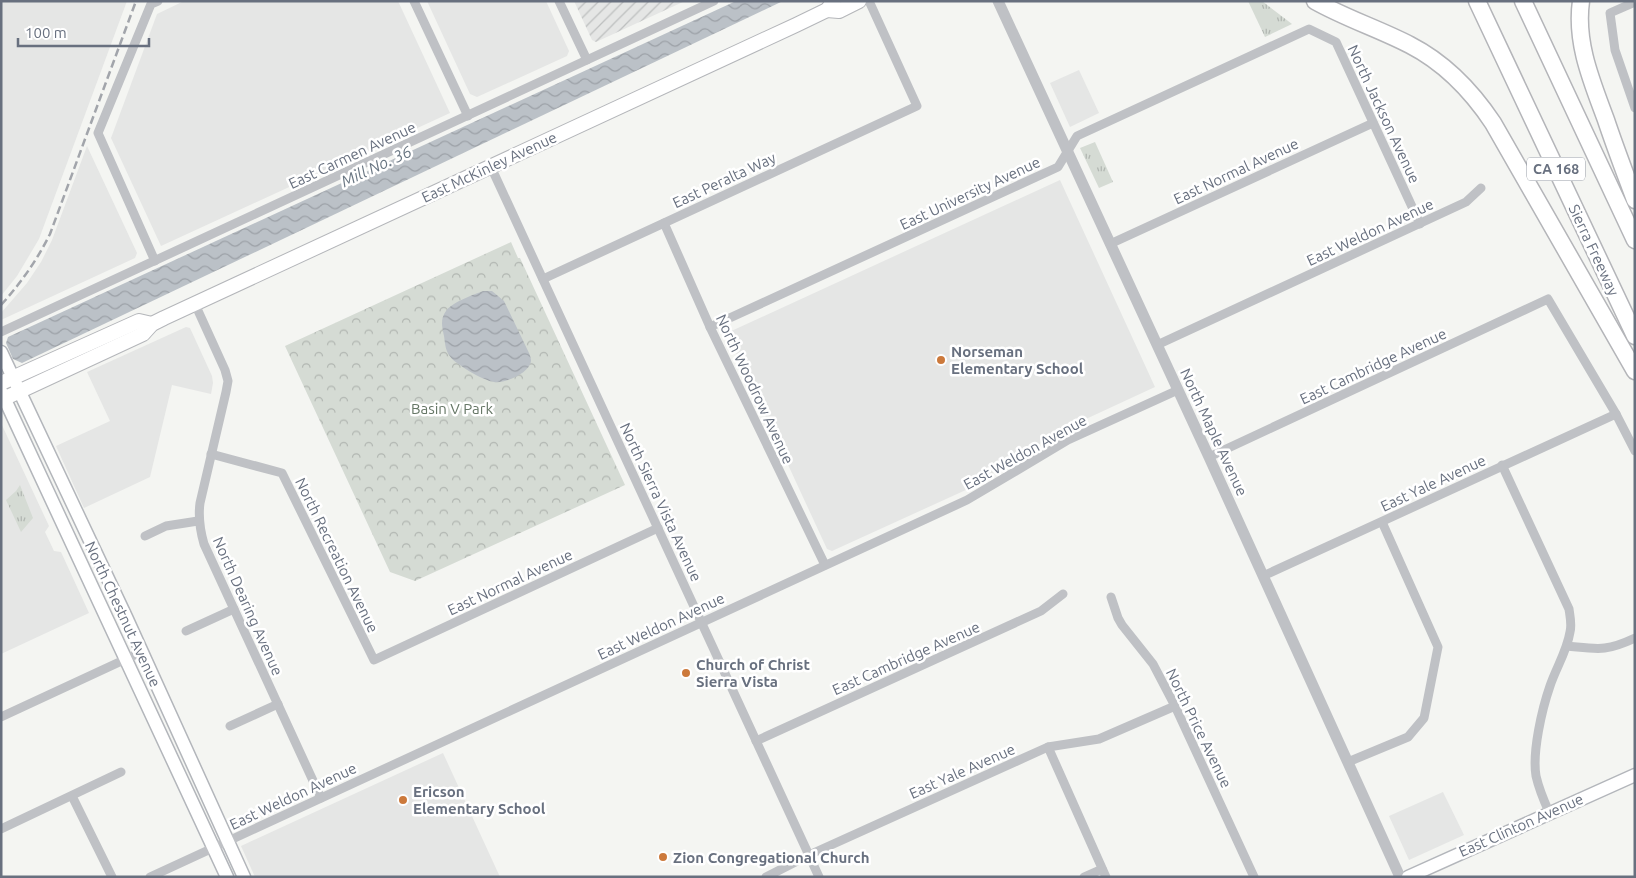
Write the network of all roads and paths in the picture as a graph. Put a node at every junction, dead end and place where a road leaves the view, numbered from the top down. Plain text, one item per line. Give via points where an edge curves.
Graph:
1 (158, 1) edge
2 (414, 1) edge
3 (559, 1) edge
4 (714, 1) edge
5 (859, 1) edge
6 (868, 1) edge
7 (998, 1) edge
8 (1315, 1) edge
9 (1477, 1) edge
10 (1524, 1) edge
11 (1581, 1) edge
12 (1635, 2) edge
13 (831, 6) edge
14 (1336, 42) joint
15 (587, 60) junction
16 (1635, 108) edge
17 (468, 116) junction
18 (1373, 123) junction
19 (1068, 152) junction
20 (491, 167) junction
21 (1481, 188) dead end
22 (1635, 200) edge
23 (664, 223) junction
24 (1420, 224) junction
25 (1635, 240) edge
26 (1110, 244) junction
27 (155, 261) junction
28 (543, 279) junction
29 (195, 304) junction
30 (152, 324) junction
31 (710, 327) junction
32 (1, 332) edge
33 (1635, 336) edge
34 (1157, 344) junction
35 (4, 357) edge
36 (1635, 370) edge
37 (7, 380) edge
38 (1178, 390) junction
39 (20, 391) junction
40 (2, 396) edge
41 (1616, 414) junction
42 (1635, 451) edge
43 (211, 454) junction
44 (1209, 457) junction
45 (1502, 465) junction
46 (198, 521) junction
47 (1382, 522) junction
48 (658, 528) junction
49 (67, 534) junction
50 (145, 536) dead end
51 (824, 565) junction
52 (1263, 576) junction
53 (1063, 594) dead end
54 (1110, 597) dead end
55 (234, 609) junction
56 (126, 617) junction
57 (701, 622) junction
58 (186, 631) dead end
59 (1635, 638) edge
60 (1567, 646) junction
61 (141, 652) junction
62 (125, 659) junction
63 (374, 660) joint
64 (278, 704) junction
65 (1175, 706) junction
66 (1, 717) edge
67 (230, 726) dead end
68 (756, 740) junction
69 (1048, 747) junction
70 (1348, 762) junction
71 (121, 772) dead end
72 (1635, 775) edge
73 (72, 796) junction
74 (321, 798) junction
75 (1549, 812) junction
76 (1, 829) edge
77 (228, 841) junction
78 (213, 848) junction
79 (809, 856) junction
80 (1104, 873) edge
81 (112, 877) edge
82 (150, 877) edge
83 (226, 877) edge
84 (244, 877) edge
85 (766, 877) edge
86 (819, 877) edge
87 (1084, 877) edge
88 (1254, 877) edge
89 (1400, 877) edge
90 (1408, 877) edge

1 - 27 street via 152,4 98,133
2 - 17 street
3 - 15 street
4 - 15 street, East Carmen Avenue
5 - 13 main road, East McKinley Avenue via 839,11
6 - 23 street, East Peralta Way via 917,106
7 - 19 street, North Maple Avenue
8 - 36 highway via 1410,45 1434,59 1470,91 1493,123
9 - 33 highway, Sierra Freeway / CA 168
10 - 25 highway, CA 168
11 - 22 highway via 1581,33 1590,81
12 - 16 street via 1610,13 1615,50
13 - 20 main road, East McKinley Avenue
14 - 18 street, North Jackson Avenue
14 - 19 street, East University Avenue via 1309,29 1077,136
15 - 17 street, East Carmen Avenue
17 - 27 street, East Carmen Avenue
18 - 24 street, North Jackson Avenue
18 - 26 street, East Normal Avenue
19 - 26 street, North Maple Avenue
19 - 31 street, East University Avenue via 1058,167
20 - 28 street, North Sierra Vista Avenue
20 - 29 main road, East McKinley Avenue
21 - 24 street, East Weldon Avenue via 1466,202
23 - 28 street, East Peralta Way
23 - 31 street, North Woodrow Avenue
24 - 34 street, East Weldon Avenue
26 - 34 street, North Maple Avenue
27 - 32 street, East Carmen Avenue
28 - 48 street, North Sierra Vista Avenue
29 - 30 main road, East McKinley Avenue
29 - 43 street, North Dearing Avenue via 228,381
30 - 37 main road, East McKinley Avenue via 139,321
30 - 39 main road, East McKinley Avenue via 143,334
31 - 51 street, North Woodrow Avenue
34 - 38 street, North Maple Avenue
35 - 37 main road, North Chestnut Avenue
37 - 39 main road, North Chestnut Avenue
38 - 44 street, North Maple Avenue
38 - 51 street, East Weldon Avenue via 1068,440 967,500
39 - 40 main road, East McKinley Avenue
39 - 56 main road, North Chestnut Avenue
40 - 49 main road, North Chestnut Avenue
41 - 42 street
41 - 44 street, East Cambridge Avenue via 1548,299
41 - 45 street, East Yale Avenue
43 - 46 street, North Dearing Avenue
43 - 63 street, North Recreation Avenue via 282,474
44 - 52 street, North Maple Avenue
45 - 47 street, East Yale Avenue
45 - 60 street via 1569,609 1571,630
46 - 50 street via 166,526
46 - 55 street, North Dearing Avenue via 204,544
47 - 52 street, East Yale Avenue
47 - 70 street via 1438,647 1424,718 1408,737
48 - 57 street, North Sierra Vista Avenue
48 - 63 street, East Normal Avenue
49 - 56 main road via 77,537 82,543 103,589
49 - 62 main road, North Chestnut Avenue
51 - 57 street, East Weldon Avenue
52 - 70 street, North Maple Avenue
53 - 68 street, East Cambridge Avenue via 1041,611
54 - 65 street, North Price Avenue via 1122,625 1153,664
55 - 58 street
55 - 64 street, North Dearing Avenue
56 - 61 main road, North Chestnut Avenue
57 - 68 street, North Sierra Vista Avenue
57 - 74 street, East Weldon Avenue
59 - 60 street via 1601,650
60 - 75 street via 1550,685 1535,757 1540,792
61 - 62 street
61 - 77 main road, North Chestnut Avenue
62 - 66 street
62 - 78 main road, North Chestnut Avenue
64 - 67 street
64 - 74 street, North Dearing Avenue
65 - 69 street, East Yale Avenue via 1099,739
65 - 88 street, North Price Avenue
68 - 79 street, North Sierra Vista Avenue
69 - 79 street, East Yale Avenue
69 - 80 street
70 - 89 street, North Maple Avenue
71 - 73 street
72 - 75 main road, East Clinton Avenue
73 - 76 street
73 - 81 street
74 - 77 street, East Weldon Avenue
75 - 90 main road, East Clinton Avenue
77 - 78 street, East Weldon Avenue
77 - 84 main road, North Chestnut Avenue
78 - 82 street, East Weldon Avenue
78 - 83 main road, North Chestnut Avenue
79 - 85 street, East Yale Avenue
79 - 86 street, North Sierra Vista Avenue
80 - 87 street

